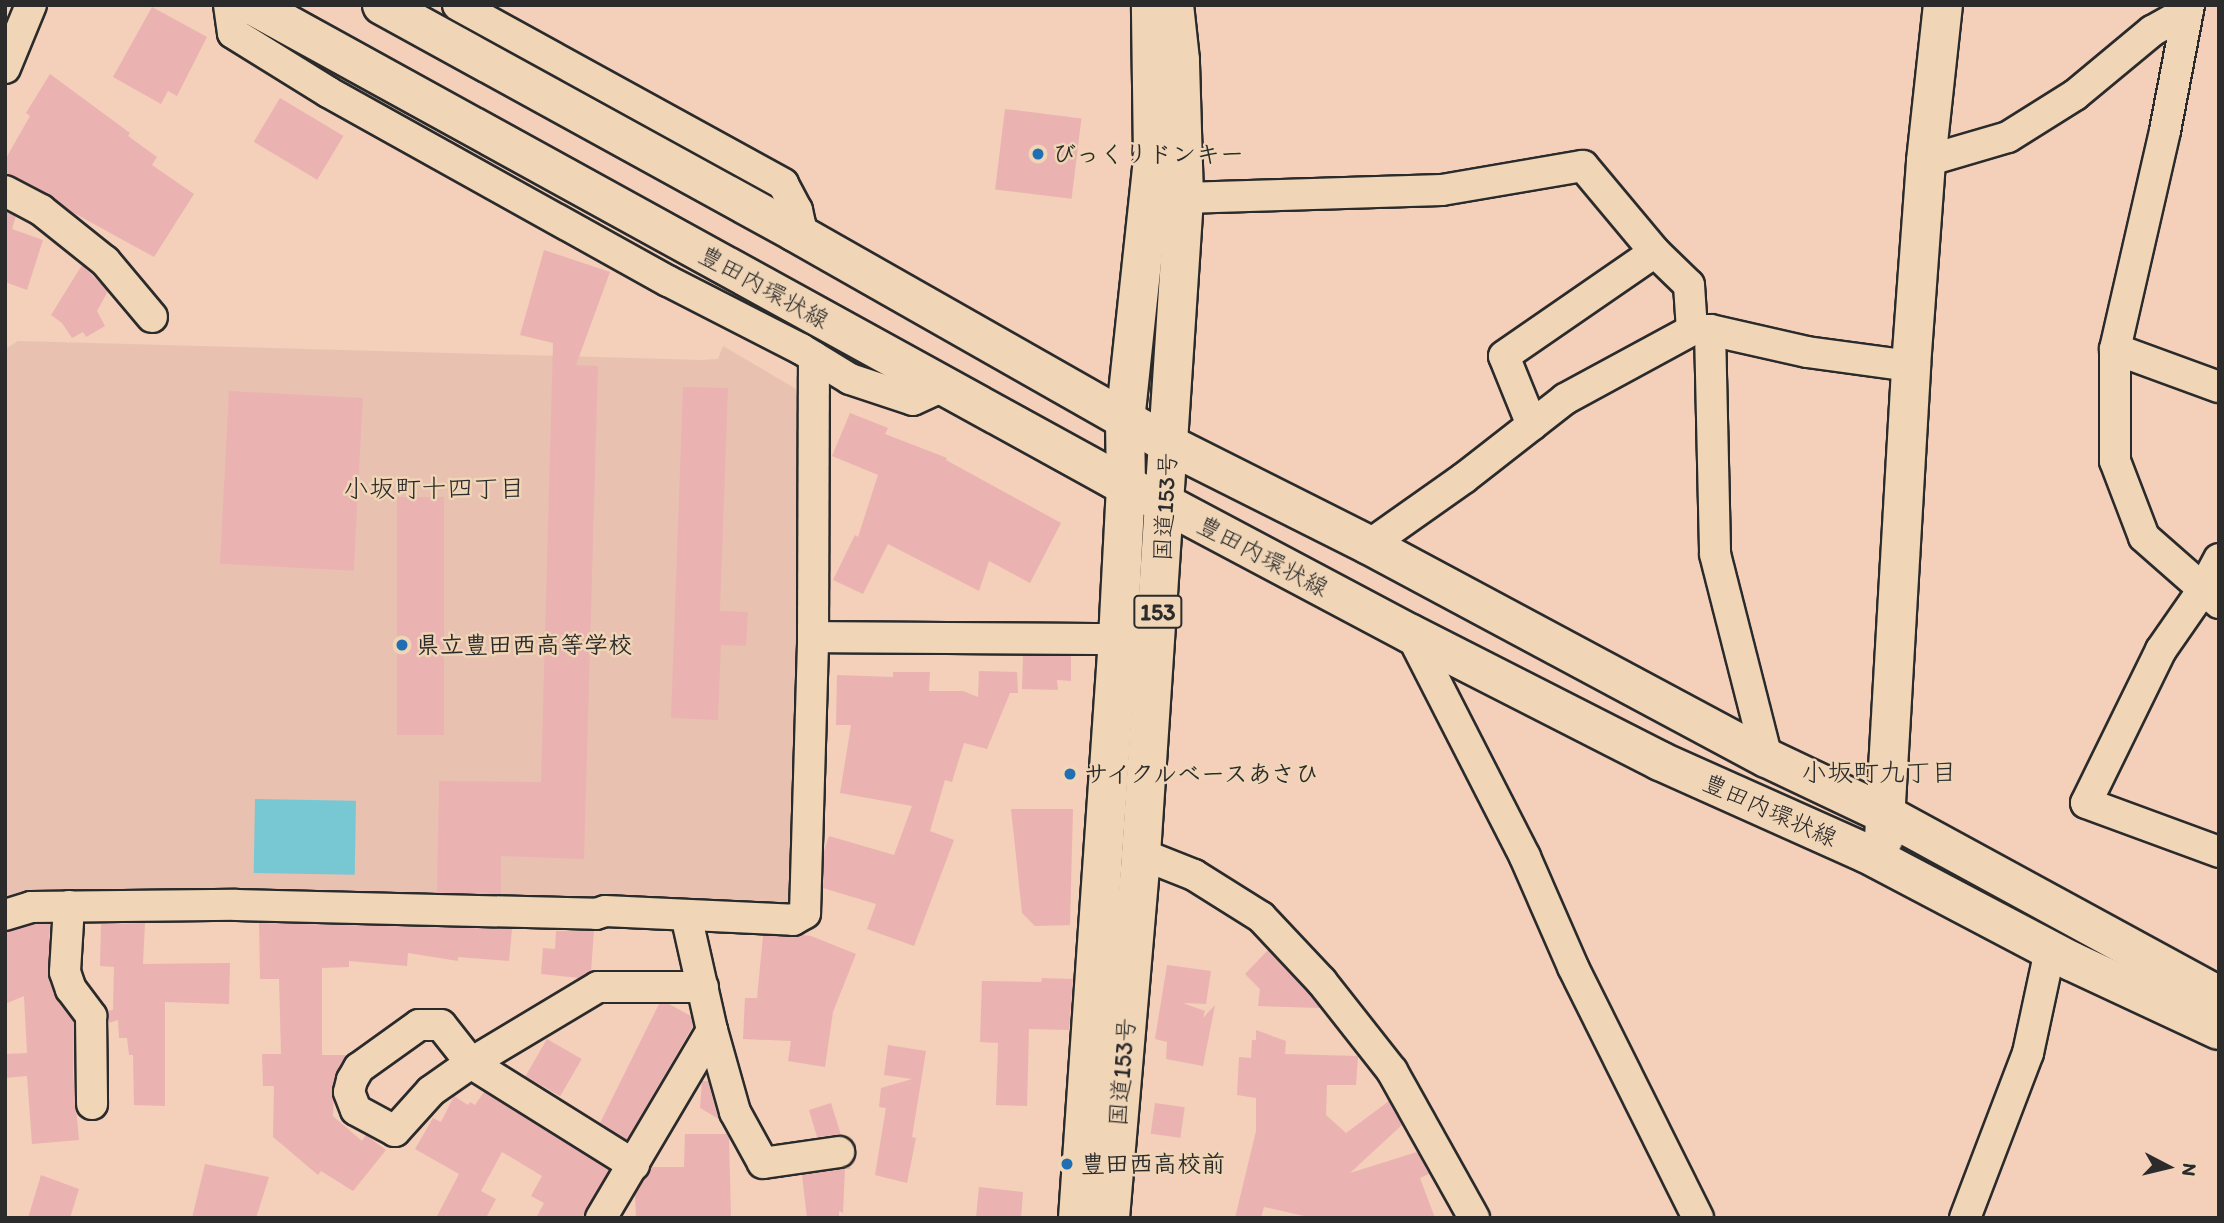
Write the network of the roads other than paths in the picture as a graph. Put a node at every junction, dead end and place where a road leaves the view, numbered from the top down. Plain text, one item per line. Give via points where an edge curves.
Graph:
1 (31, 5) edge
2 (229, 5) edge
3 (252, 5) edge
4 (382, 5) edge
5 (458, 5) edge
6 (1151, 5) edge
7 (1174, 5) edge
8 (1943, 5) edge
9 (2188, 8) edge
10 (5, 68) edge
11 (1926, 161) junction
12 (5, 191) edge
13 (1184, 198) junction
14 (795, 232) junction
15 (1655, 253) junction
16 (152, 317) dead end
17 (1701, 330) junction
18 (2115, 349) junction
19 (814, 357) junction
20 (1911, 366) junction
21 (943, 386) junction
22 (2219, 387) edge
23 (1125, 421) junction
24 (1532, 425) junction
25 (1168, 444) junction
26 (1126, 486) junction
27 (1166, 503) junction
28 (1369, 545) junction
29 (2219, 559) edge
30 (2211, 597) edge
31 (1411, 635) junction
32 (813, 637) junction
33 (1118, 639) junction
34 (1767, 758) junction
35 (1885, 814) junction
36 (2219, 852) edge
37 (1141, 854) junction
38 (1882, 862) junction
39 (69, 906) junction
40 (5, 915) edge
41 (686, 915) junction
42 (2050, 950) junction
43 (703, 987) junction
44 (2219, 996) edge
45 (712, 1030) junction
46 (2219, 1030) edge
47 (92, 1104) dead end
48 (839, 1152) dead end
49 (634, 1166) junction
50 (601, 1218) edge
51 (1078, 1218) edge
52 (1110, 1218) edge
53 (1475, 1218) edge
54 (1698, 1218) edge
55 (1965, 1218) edge

1 - 10 street
2 - 19 street via 233,33 328,92
3 - 21 main road, 豊田内環状線
4 - 14 main road, 豊田内環状線
5 - 14 street via 783,184 797,210 800,225
6 - 23 main road, 国道153号 / 153 via 1153,157
7 - 13 main road, 国道153号 / 153
8 - 11 main road
9 - 11 street via 2152,31 2075,95 2007,137
9 - 18 street
11 - 20 main road
12 - 16 street via 41,210 105,261
13 - 15 street via 1442,190 1583,166
13 - 25 main road, 国道153号 / 153
14 - 23 main road, 豊田内環状線
15 - 17 street via 1689,285
15 - 24 street via 1504,356
17 - 20 street via 1807,352
17 - 24 street via 1566,399
17 - 34 street via 1715,554
18 - 22 street
18 - 30 street via 2115,461 2144,537
19 - 21 street via 850,379 913,400
19 - 32 street
20 - 35 main road
21 - 26 main road, 豊田内環状線
23 - 25 main road, 豊田内環状線
23 - 26 main road, 国道153号 / 153
24 - 28 street
25 - 27 main road, 国道153号 / 153
25 - 28 main road, 豊田内環状線
26 - 27 main road, 豊田内環状線
26 - 33 main road, 国道153号 / 153
27 - 31 main road, 豊田内環状線
27 - 37 main road, 国道153号 / 153
28 - 34 main road, 豊田内環状線
29 - 30 street
30 - 36 street via 2161,650 2086,803
31 - 38 main road, 豊田内環状線 via 1660,761
31 - 54 street via 1525,857 1573,967
32 - 33 street
32 - 41 street via 805,913 793,920
33 - 51 main road, 国道153号 / 153
34 - 35 main road, 豊田内環状線
35 - 38 main road
35 - 44 main road, 豊田内環状線
37 - 52 main road, 国道153号 / 153
37 - 53 street via 1194,875 1261,918 1322,982 1392,1071
38 - 42 main road, 豊田内環状線
39 - 40 street via 31,907
39 - 41 street
39 - 47 street via 65,972 91,1016
41 - 43 street
42 - 46 main road, 豊田内環状線
42 - 55 street via 2028,1053
43 - 45 street
43 - 49 street via 598,987 471,1063
45 - 48 street via 735,1112 763,1163
45 - 49 street
49 - 50 street

